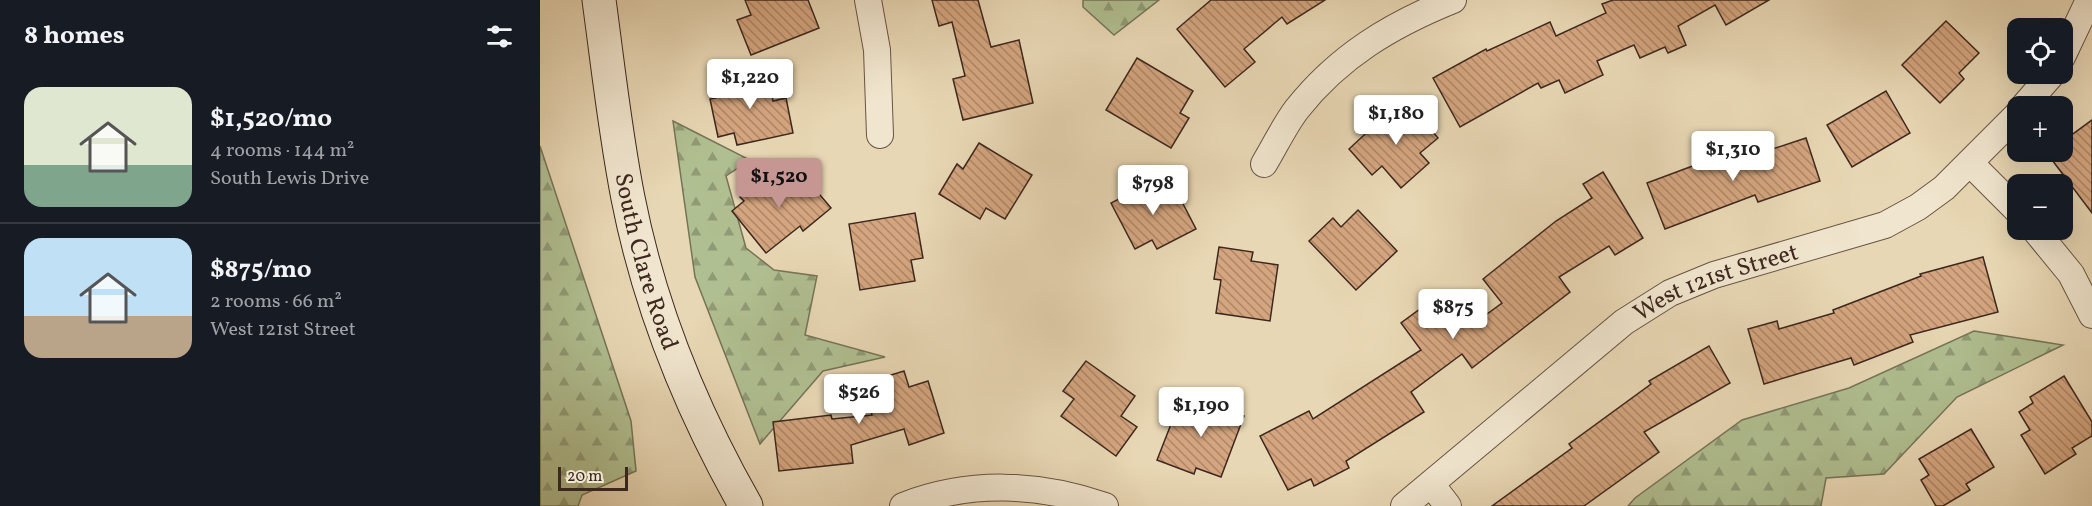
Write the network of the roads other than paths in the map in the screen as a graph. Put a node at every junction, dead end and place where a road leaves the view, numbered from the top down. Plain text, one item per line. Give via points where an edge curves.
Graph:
1 (599, 0) edge
2 (868, 0) edge
3 (1453, 0) edge
4 (2089, 0) edge
5 (2073, 34) edge
6 (2043, 84) edge
7 (2033, 96) edge
8 (2007, 125) edge
9 (880, 135) dead end
10 (1970, 163) junction
11 (1264, 164) dead end
12 (2007, 200) edge
13 (2043, 240) edge
14 (2092, 315) edge
15 (1431, 484) junction
16 (746, 506) edge
17 (903, 506) edge
18 (1105, 506) edge
19 (1404, 506) edge
20 (1449, 506) edge

1 - 16 street, South Clare Road via 628,198 644,261 680,371
2 - 9 street via 877,50
3 - 11 street via 1411,17 1364,44 1324,78 1296,111
4 - 5 street
6 - 7 street
8 - 10 street, West 121st Street
10 - 12 street
10 - 15 street, West 121st Street via 1918,207 1885,225 1714,275 1670,293 1624,322
13 - 14 street via 2071,274
15 - 19 street, West 121st Street
15 - 20 street
17 - 18 street via 926,497 990,486 1032,487

